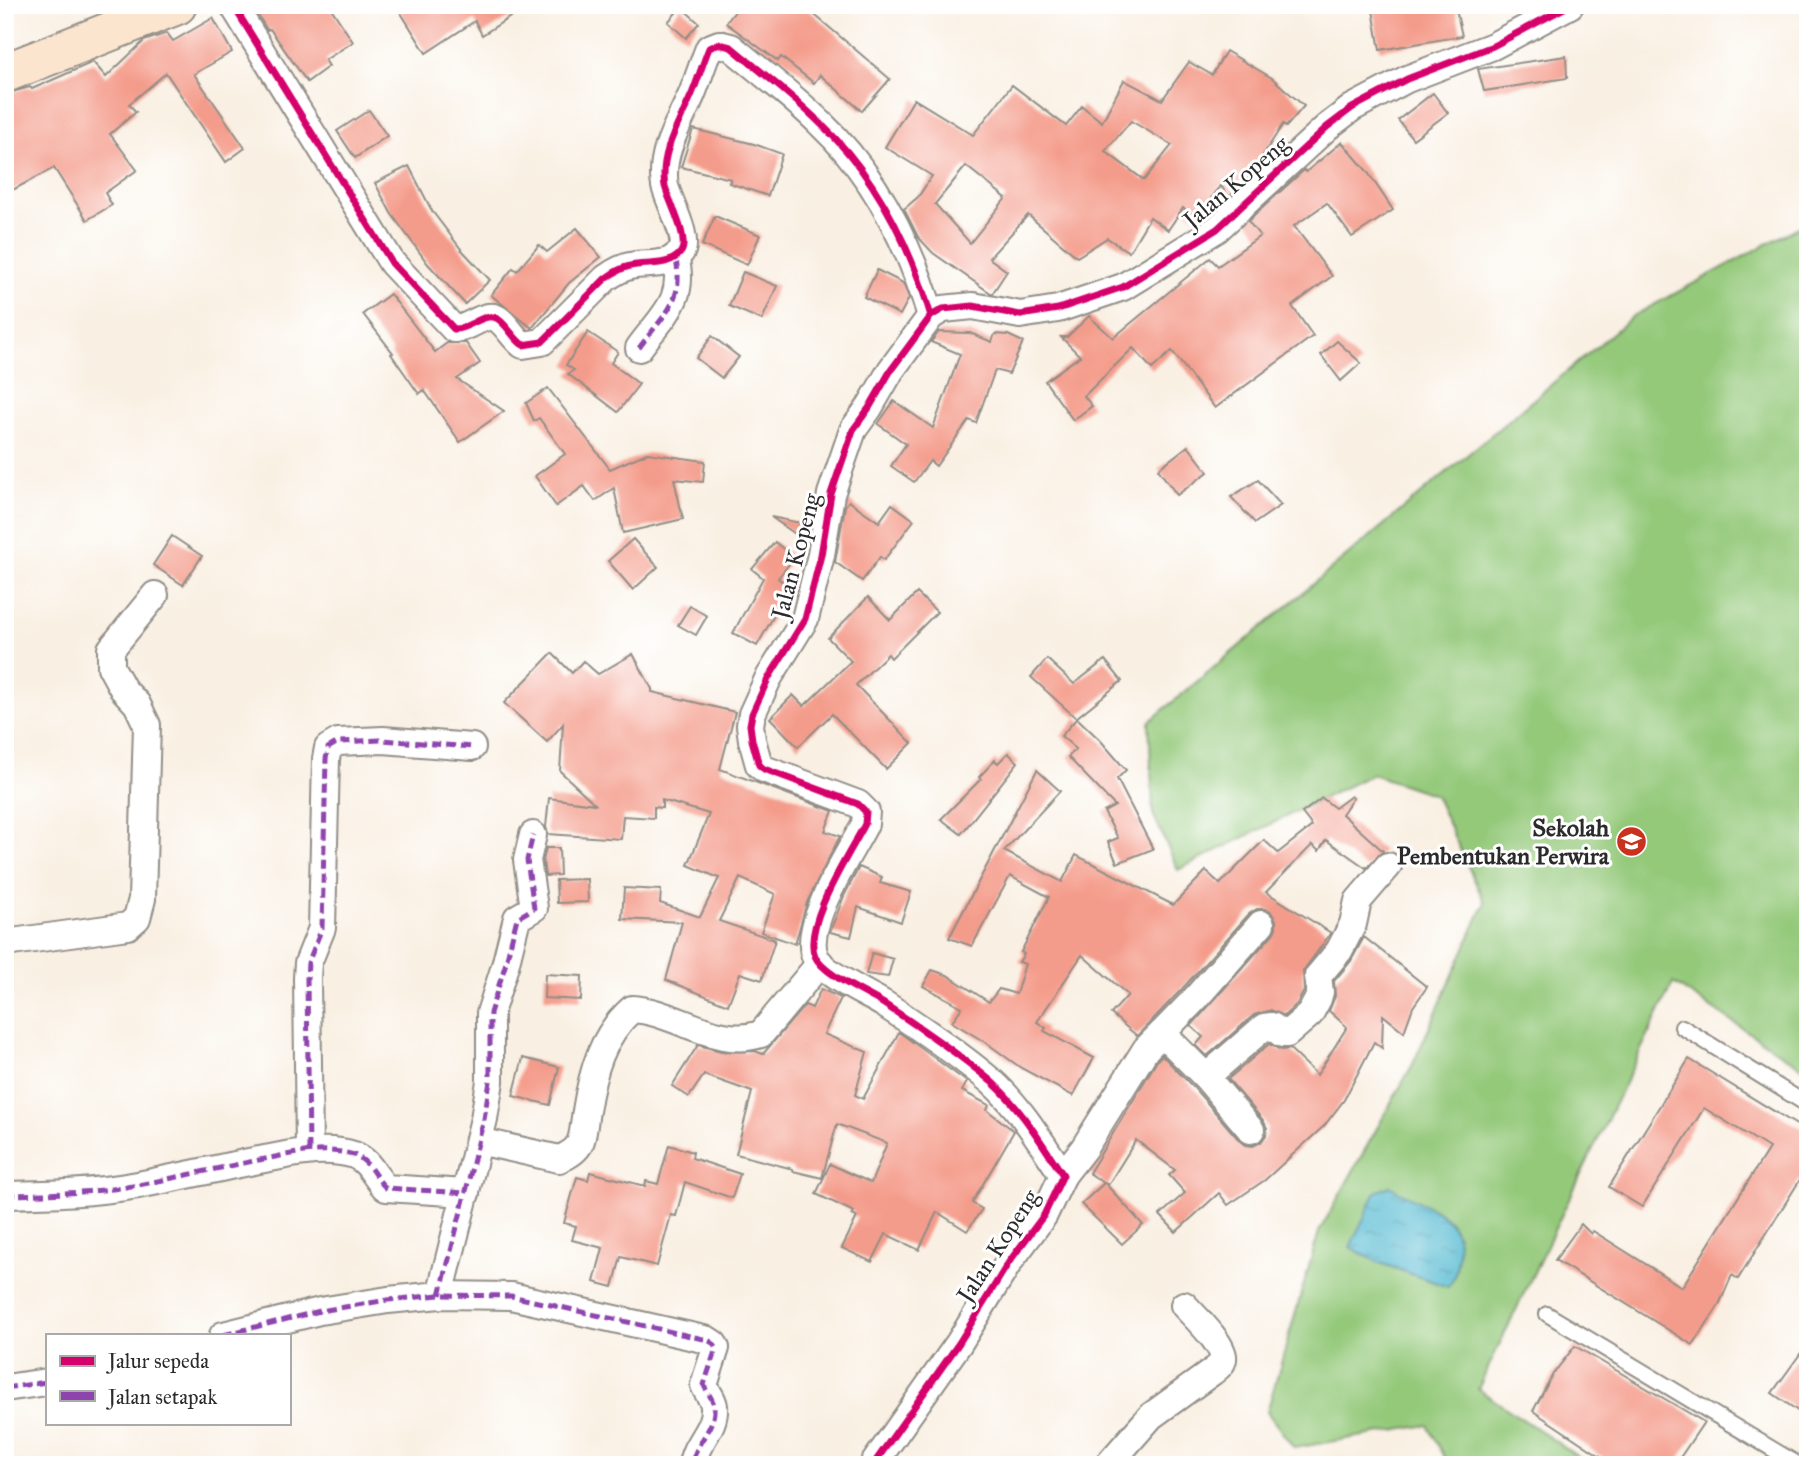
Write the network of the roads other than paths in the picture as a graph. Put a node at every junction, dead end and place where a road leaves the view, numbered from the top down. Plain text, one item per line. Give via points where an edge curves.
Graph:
1 (177, 5) edge
2 (233, 5) edge
3 (1570, 5) edge
4 (5, 73) edge
5 (675, 257) junction
6 (931, 316) junction
7 (639, 348) dead end
8 (155, 594) dead end
9 (472, 747) dead end
10 (533, 835) dead end
11 (1388, 866) dead end
12 (1261, 924) dead end
13 (5, 943) edge
14 (820, 963) junction
15 (1682, 1027) dead end
16 (1162, 1033) junction
17 (1206, 1077) junction
18 (1808, 1105) edge
19 (1251, 1130) dead end
20 (479, 1141) junction
21 (309, 1151) junction
22 (1063, 1175) junction
23 (466, 1193) junction
24 (5, 1195) edge
25 (440, 1295) junction
26 (1184, 1305) dead end
27 (1547, 1314) dead end
28 (226, 1334) edge
29 (46, 1382) edge
30 (5, 1388) edge
31 (692, 1465) edge
32 (873, 1465) edge
33 (1108, 1465) edge
34 (1799, 1465) edge

1 - 4 street
2 - 5 street via 392,262 454,329 497,317 523,345 533,345 557,330 618,270
3 - 6 street, Jalan Kopeng via 1493,46 1407,79 1352,108 1217,229 1124,287 1058,309 1020,315 973,306 943,309
5 - 6 street via 683,250 684,239 665,185 667,151 709,48 725,45 823,125 864,174 892,218
5 - 7 street via 677,295
6 - 14 street, Jalan Kopeng via 853,430 831,494 805,619 768,679 750,725 759,765 764,769 858,804 866,812 865,824 819,911 813,936
8 - 13 street via 111,649 111,667 147,725 142,899 136,918 128,926
9 - 21 street via 383,740 338,742 328,748 322,928 307,978
10 - 20 street via 527,860 534,908 517,918 489,1013 490,1082
11 - 17 street via 1358,901 1339,951 1318,976 1320,992 1310,1014 1287,1034 1264,1027
12 - 16 street
14 - 20 street via 761,1034 752,1037 715,1034 632,1009 617,1022 602,1050 590,1085 580,1143 566,1156 559,1159
14 - 22 street, Jalan Kopeng via 993,1083 1023,1116
15 - 18 lane
16 - 17 street
16 - 22 street via 1146,1049
17 - 19 street
20 - 23 street
21 - 23 street via 356,1156 386,1188
21 - 24 street via 137,1185
22 - 32 street, Jalan Kopeng via 1044,1215
23 - 25 street
25 - 28 street via 320,1311
25 - 31 street via 511,1296 711,1341 716,1348 704,1385 713,1402 713,1415
26 - 33 street via 1215,1340 1224,1358 1220,1366 1151,1416
27 - 34 lane
29 - 30 street

